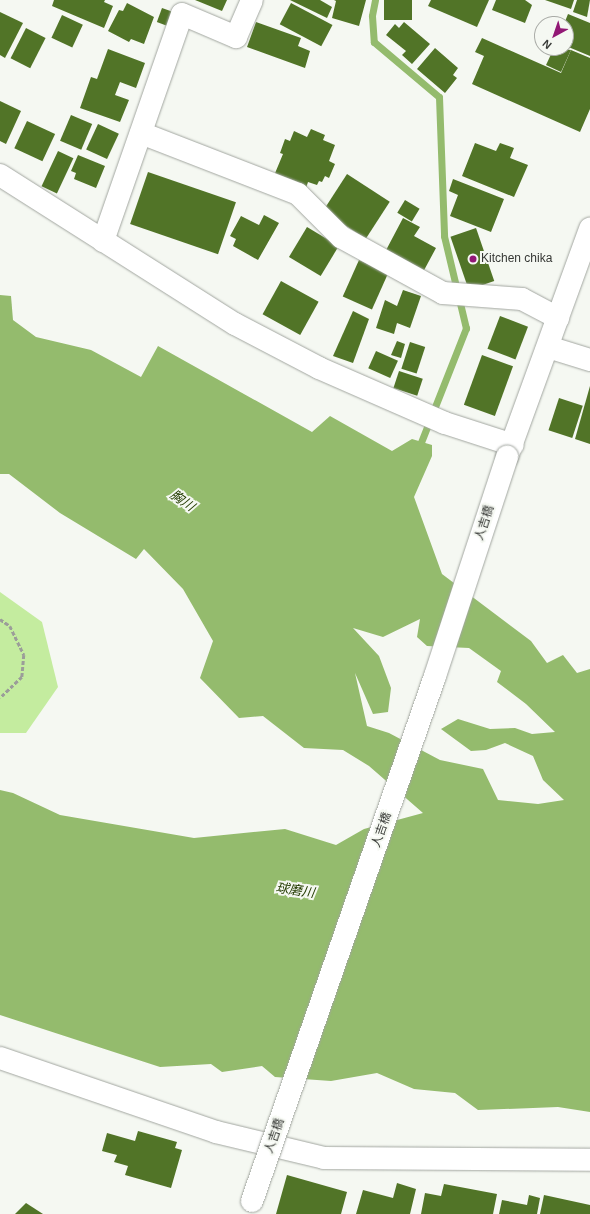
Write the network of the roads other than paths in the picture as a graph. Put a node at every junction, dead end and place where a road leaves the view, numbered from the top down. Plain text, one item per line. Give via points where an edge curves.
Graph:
1 (252, 0) edge
2 (141, 133) junction
3 (0, 175) edge
4 (590, 229) edge
5 (103, 241) junction
6 (558, 318) junction
7 (548, 347) junction
8 (590, 360) edge
9 (510, 451) junction
10 (0, 1058) edge
11 (590, 1160) edge
12 (250, 1208) edge

1 - 2 street via 236,37 182,14
2 - 5 street
2 - 6 street via 298,194 341,237 443,294 522,299
3 - 5 street
4 - 6 street, 人吉橋
5 - 9 street via 235,324 319,368
6 - 7 street, 人吉橋
7 - 8 street
7 - 9 street, 人吉橋
9 - 12 street, 人吉橋, bridge via 435,676
10 - 11 street via 216,1132 324,1158

